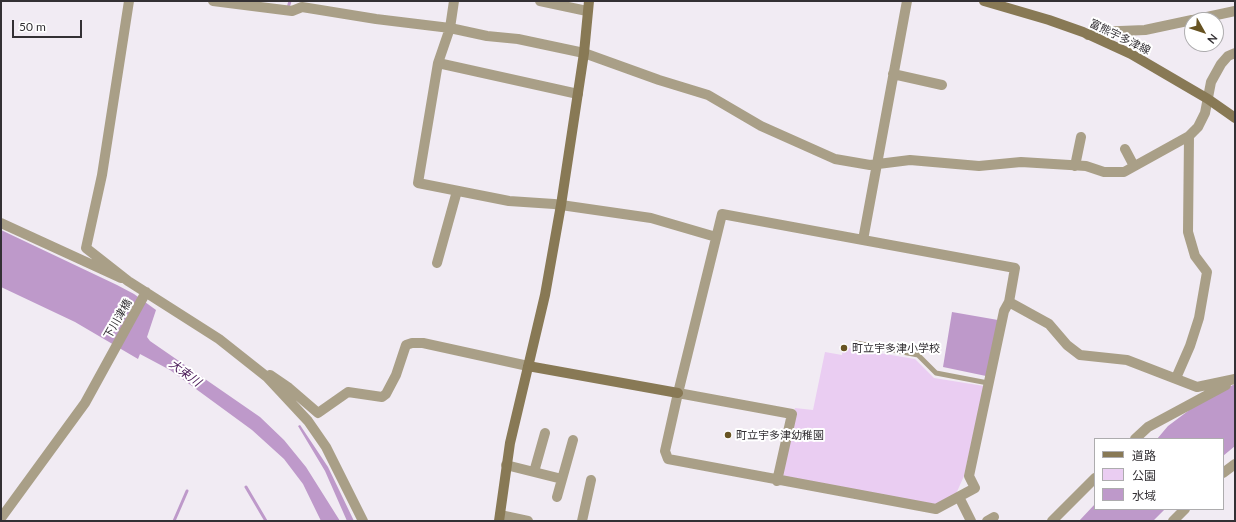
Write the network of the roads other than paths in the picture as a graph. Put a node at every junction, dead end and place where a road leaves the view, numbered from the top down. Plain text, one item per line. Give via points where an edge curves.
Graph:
1 (129, 1) edge
2 (213, 1) edge
3 (454, 1) edge
4 (540, 1) edge
5 (907, 1) edge
6 (984, 1) edge
7 (588, 6) edge
8 (1235, 11) edge
9 (1224, 13) edge
10 (1184, 22) edge
11 (450, 28) junction
12 (1088, 35) junction
13 (584, 53) junction
14 (1235, 53) edge
15 (438, 63) junction
16 (894, 74) junction
17 (942, 85) dead end
18 (578, 94) junction
19 (1208, 99) junction
20 (1235, 118) edge
21 (1189, 136) junction
22 (1081, 137) dead end
23 (1125, 149) dead end
24 (876, 165) junction
25 (1075, 166) junction
26 (1134, 166) junction
27 (457, 191) junction
28 (561, 205) junction
29 (1, 223) edge
30 (716, 237) junction
31 (864, 240) junction
32 (437, 263) dead end
33 (128, 281) junction
34 (146, 294) junction
35 (1009, 302) junction
36 (856, 343) dead end
37 (528, 366) junction
38 (267, 377) junction
39 (1176, 378) junction
40 (1235, 380) edge
41 (988, 383) junction
42 (678, 393) junction
43 (545, 433) dead end
44 (1136, 438) edge
45 (573, 440) dead end
46 (1235, 464) edge
47 (506, 465) junction
48 (534, 472) junction
49 (1224, 472) edge
50 (562, 479) junction
51 (1094, 479) edge
52 (591, 480) dead end
53 (777, 481) junction
54 (557, 497) dead end
55 (959, 497) junction
56 (1184, 510) edge
57 (1, 518) edge
58 (500, 518) edge
59 (364, 521) edge
60 (528, 521) edge
61 (582, 521) edge
62 (971, 521) edge
63 (1052, 521) edge
64 (1173, 521) edge

1 - 33 street via 102,175 86,248
2 - 11 street via 292,11 302,6
3 - 11 street
4 - 7 street
5 - 16 street
6 - 12 street, 富熊宇多津線 via 1049,20
7 - 13 street
8 - 9 street
10 - 12 street via 1145,30 1095,32
11 - 13 street
11 - 15 street
12 - 19 street, 富熊宇多津線 via 1131,54
13 - 18 street
13 - 24 street via 708,95 761,126 835,159
14 - 19 street via 1228,56 1216,72
15 - 18 street
15 - 27 street via 418,183
16 - 17 street
16 - 24 street
18 - 28 street
19 - 20 street, 富熊宇多津線
19 - 21 street via 1198,127
21 - 26 street
21 - 39 street via 1188,232 1195,256 1207,272 1199,318
22 - 25 street
23 - 26 street
24 - 25 street via 910,160 979,166 1022,162
24 - 31 street
25 - 26 street via 1086,166 1104,172 1124,172
27 - 28 street
27 - 32 street
28 - 30 street via 651,218
28 - 37 street via 545,295
29 - 33 street
30 - 31 street via 722,214
30 - 42 street
31 - 35 street via 1015,268
33 - 34 street
34 - 38 street via 219,339
34 - 57 street, 下川津橋 via 85,403
35 - 39 street via 1049,324 1067,345 1080,355 1127,360
35 - 41 street via 1004,311
36 - 41 lane via 918,355 936,373
37 - 38 street via 423,343 412,343 406,345 396,375 382,397 348,392 318,413 277,378 271,375
37 - 42 street
37 - 47 street
38 - 59 street via 308,421 326,447
39 - 40 street via 1198,387
40 - 44 street via 1148,427
41 - 55 street via 969,476 975,488
42 - 53 street via 665,451 668,459
42 - 53 street via 792,414
43 - 48 street
45 - 50 street
46 - 49 street
47 - 48 street
47 - 58 street
48 - 50 street
50 - 54 street
51 - 63 street
52 - 61 street
53 - 55 street via 936,509
55 - 62 street
56 - 64 street
58 - 60 street

